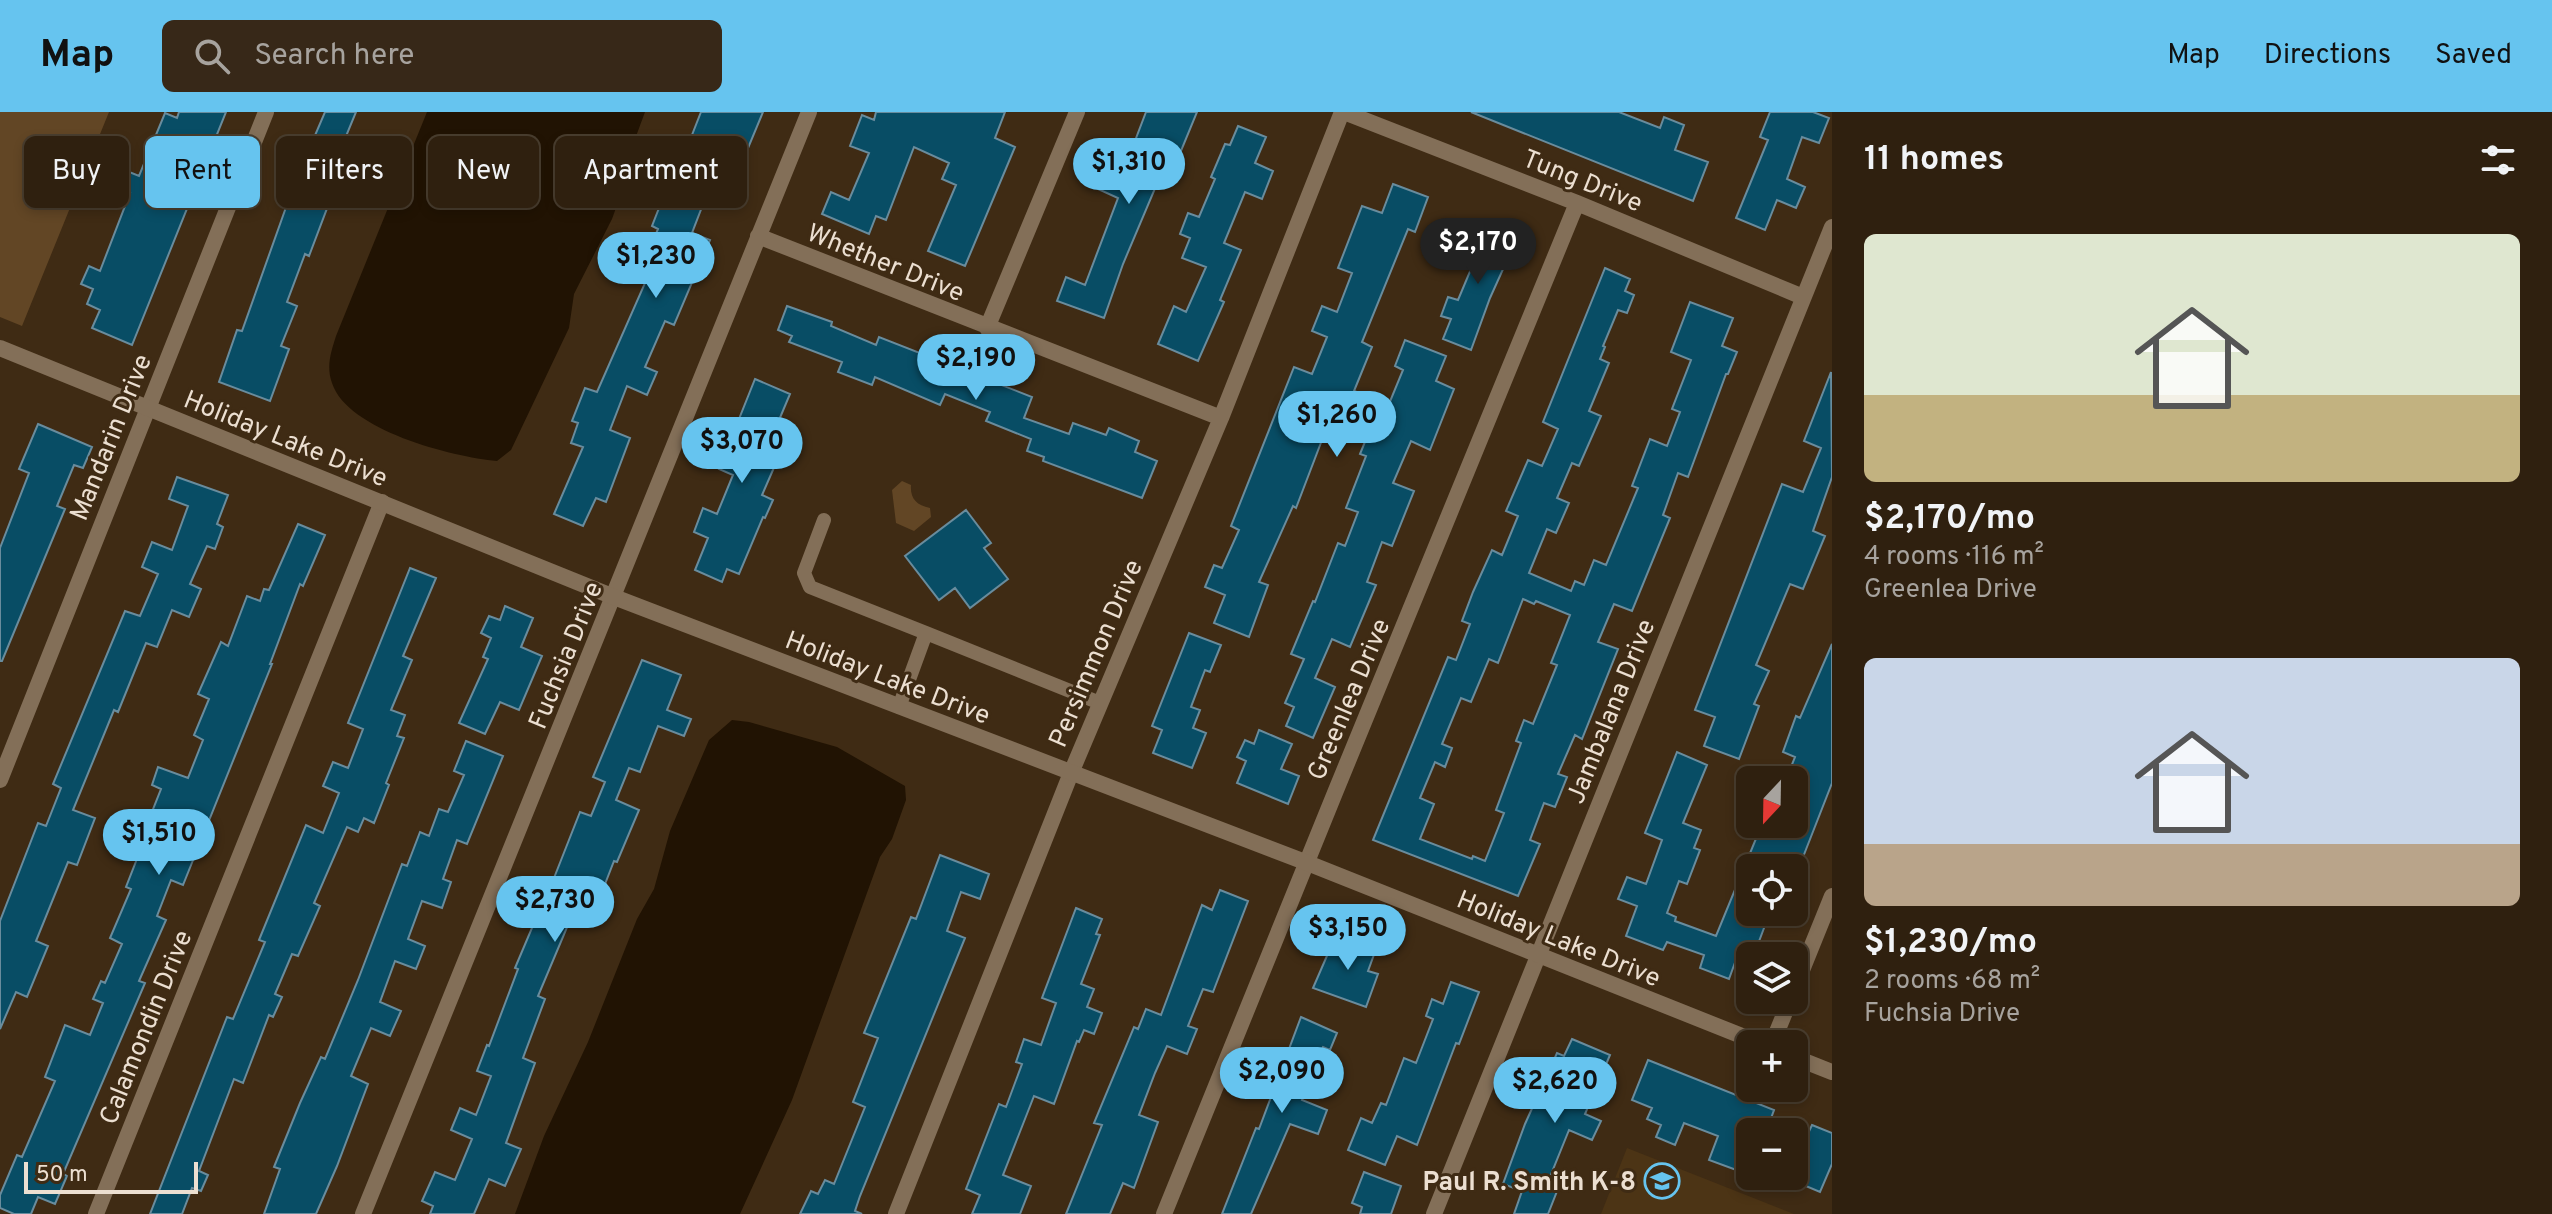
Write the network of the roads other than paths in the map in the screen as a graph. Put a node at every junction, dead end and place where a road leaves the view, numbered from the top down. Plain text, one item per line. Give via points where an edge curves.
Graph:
1 (266, 112) edge
2 (809, 112) edge
3 (1077, 112) edge
4 (1343, 112) edge
5 (1577, 203) junction
6 (1832, 227) edge
7 (758, 236) junction
8 (1803, 297) junction
9 (987, 328) junction
10 (0, 348) edge
11 (147, 407) junction
12 (1221, 418) junction
13 (382, 502) junction
14 (824, 520) dead end
15 (614, 597) junction
16 (926, 633) junction
17 (1100, 703) junction
18 (899, 707) junction
19 (1071, 773) junction
20 (0, 780) edge
21 (1305, 862) junction
22 (1831, 901) edge
23 (1537, 955) junction
24 (1808, 956) edge
25 (1736, 1034) edge
26 (1808, 1063) edge
27 (1832, 1072) edge
28 (96, 1214) edge
29 (363, 1214) edge
30 (896, 1214) edge
31 (1164, 1214) edge
32 (1434, 1214) edge

1 - 11 street, Mandarin Drive
2 - 7 street, Fuchsia Drive
3 - 9 street
4 - 5 street, Tung Drive
4 - 12 street, Persimmon Drive
5 - 8 street, Tung Drive
5 - 21 street, Greenlea Drive
6 - 8 street, Jambalana Drive
7 - 9 street, Whether Drive
7 - 15 street, Fuchsia Drive
8 - 23 street, Jambalana Drive
9 - 12 street, Whether Drive
10 - 11 street, Holiday Lake Drive
11 - 13 street, Holiday Lake Drive
11 - 20 street, Mandarin Drive
12 - 17 street, Persimmon Drive
13 - 15 street, Holiday Lake Drive
13 - 28 street, Calamondin Drive
14 - 16 lane via 804,573 810,587
15 - 18 street, Holiday Lake Drive
15 - 29 street, Fuchsia Drive
16 - 17 lane
16 - 18 lane
17 - 19 street, Persimmon Drive
18 - 19 street, Holiday Lake Drive
19 - 21 street, Holiday Lake Drive
19 - 30 street, Persimmon Drive
21 - 23 street, Holiday Lake Drive
21 - 31 street, Greenlea Drive
22 - 24 street
23 - 25 street, Holiday Lake Drive
23 - 32 street, Jambalana Drive
26 - 27 street

